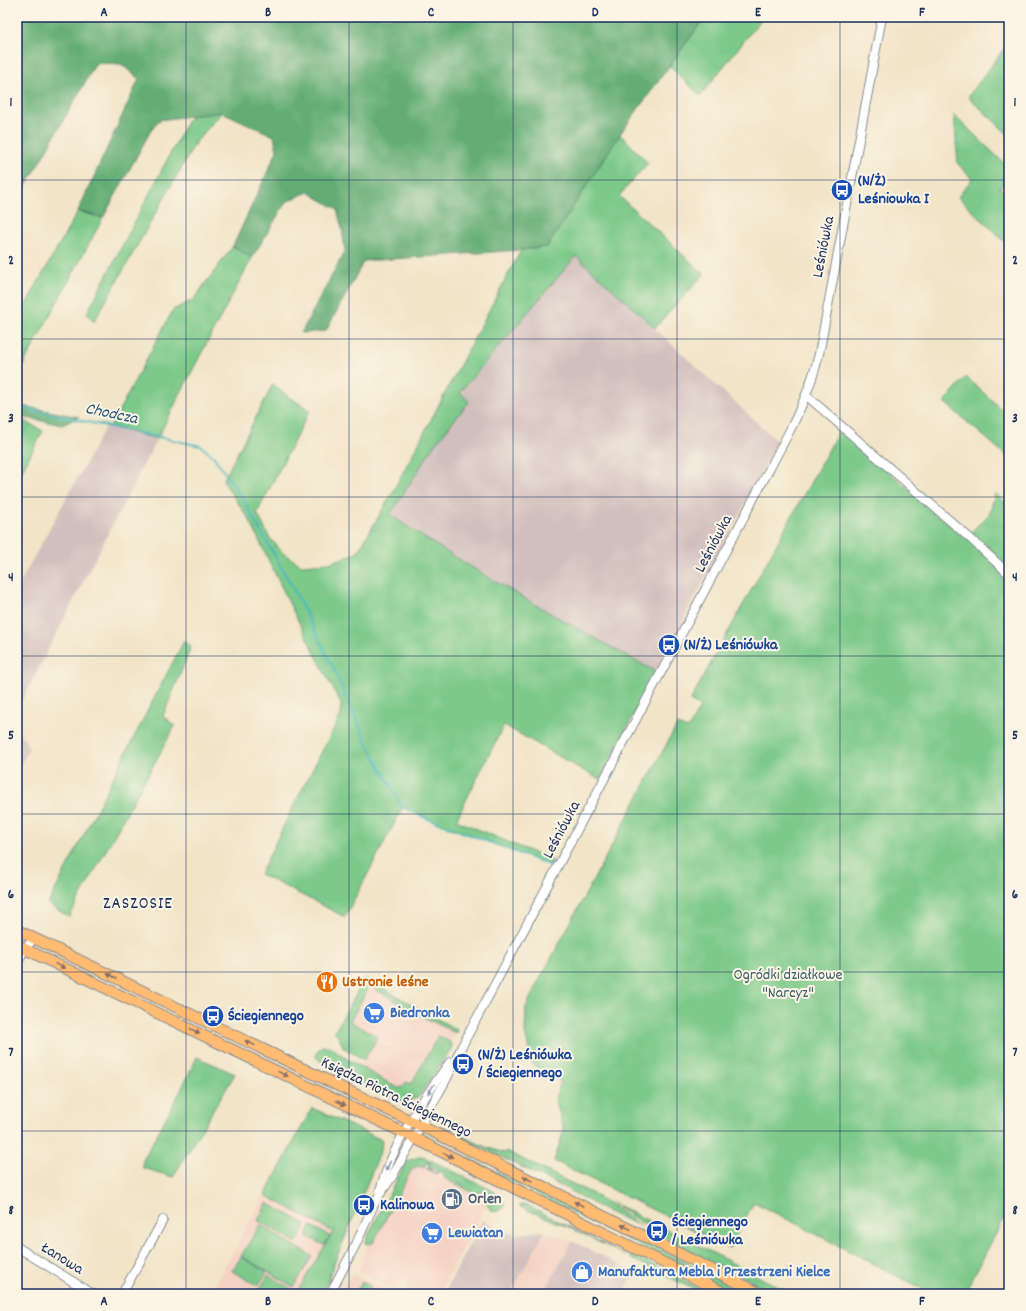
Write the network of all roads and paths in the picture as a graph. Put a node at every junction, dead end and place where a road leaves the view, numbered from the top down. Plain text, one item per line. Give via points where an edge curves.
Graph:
1 (882, 17) edge
2 (807, 396) junction
3 (1009, 574) edge
4 (17, 930) edge
5 (34, 938) junction
6 (21, 947) edge
7 (17, 963) edge
8 (415, 1123) junction
9 (409, 1135) junction
10 (163, 1220) dead end
11 (17, 1247) edge
12 (92, 1294) edge
13 (122, 1294) edge
14 (330, 1294) edge
15 (726, 1294) edge
16 (761, 1294) edge

1 - 2 street, Leśniówka via 818,354
2 - 3 street
2 - 8 street, Leśniówka via 462,1046 439,1077
4 - 5 main road, Księdza Piotra Ściegiennego
5 - 6 street
8 -> 5 main road, Księdza Piotra Ściegiennego
6 - 7 street
6 -> 9 main road, Księdza Piotra Ściegiennego
8 - 9 street
16 -> 8 main road, Księdza Piotra Ściegiennego
9 - 14 street via 392,1177 376,1200
9 -> 15 main road, Księdza Piotra Ściegiennego
10 - 13 street
11 - 12 street, Łanowa

